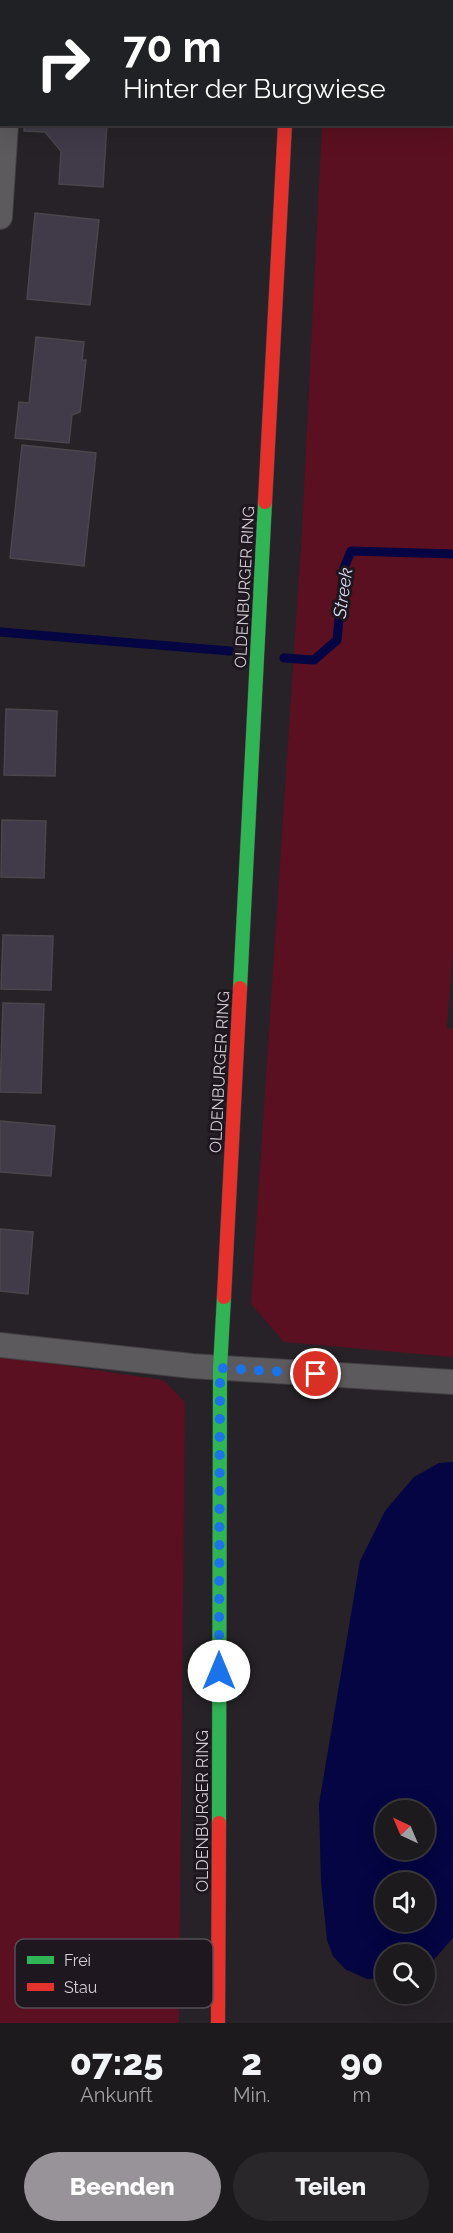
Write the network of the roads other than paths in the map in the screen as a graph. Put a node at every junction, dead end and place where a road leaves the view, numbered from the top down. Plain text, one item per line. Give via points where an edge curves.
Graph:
1 (6, 126) edge
2 (285, 126) edge
3 (0, 217) edge
4 (0, 1345) edge
5 (220, 1368) junction
6 (453, 1382) edge
7 (218, 2023) edge

1 - 3 street
2 - 5 main road, OLDENBURGER RING
4 - 5 street
5 - 6 street
5 - 7 main road, OLDENBURGER RING

